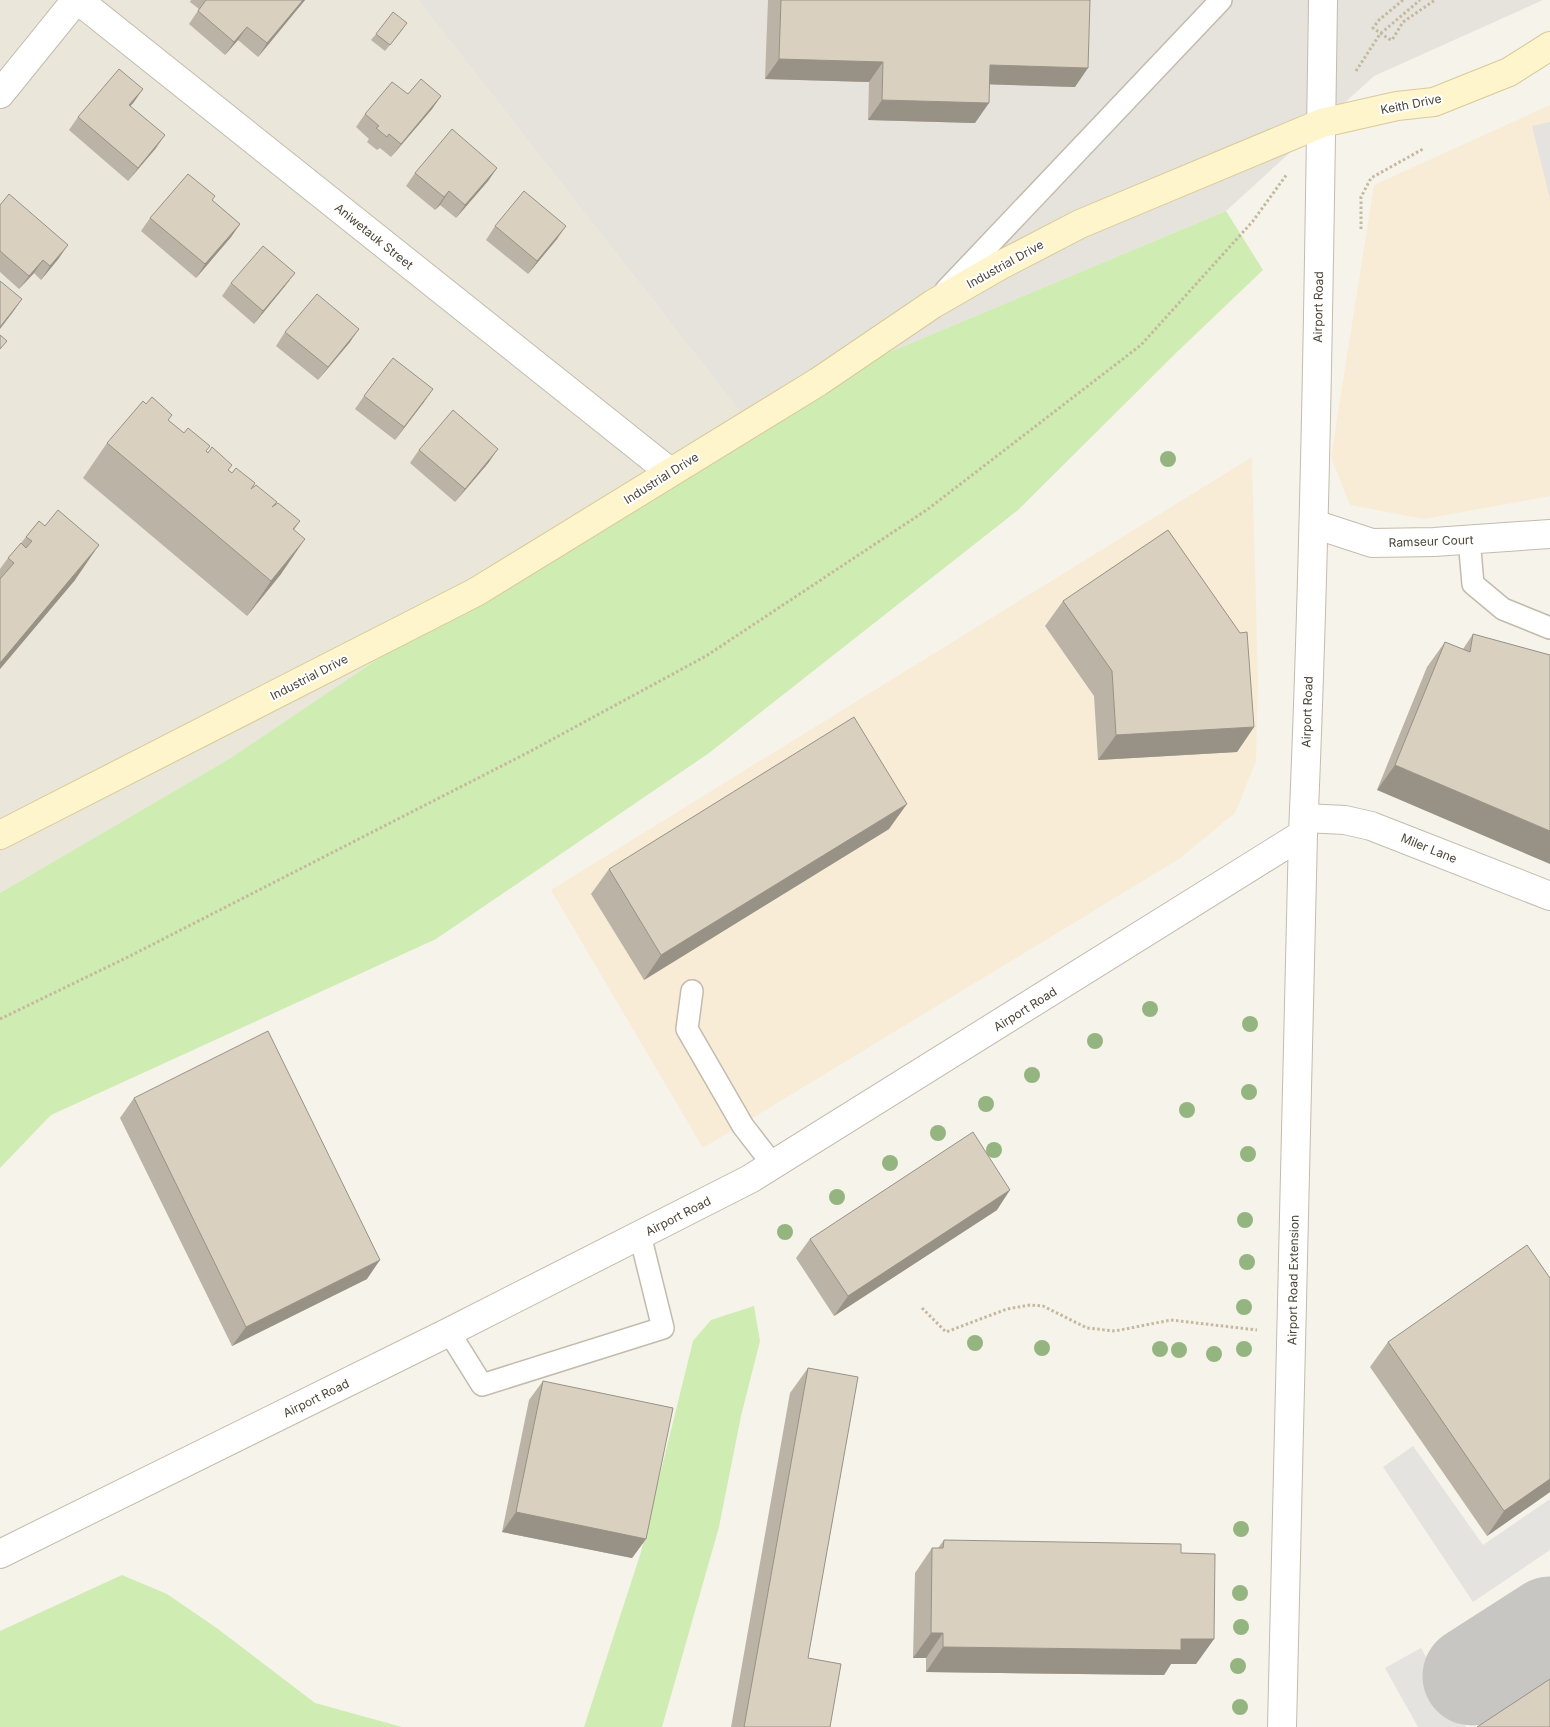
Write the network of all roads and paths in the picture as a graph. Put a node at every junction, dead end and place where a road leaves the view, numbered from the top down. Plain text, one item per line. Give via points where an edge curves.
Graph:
1 (77, 0) edge
2 (1221, 0) edge
3 (1323, 0) edge
4 (1403, 0) edge
5 (1420, 0) edge
6 (1435, 0) edge
7 (1380, 34) junction
8 (1550, 46) edge
9 (0, 94) edge
10 (1322, 123) junction
11 (1423, 149) dead end
12 (1253, 221) dead end
13 (1361, 229) dead end
14 (933, 304) junction
15 (670, 472) junction
16 (1314, 524) junction
17 (1550, 534) edge
18 (1469, 539) junction
19 (1550, 628) edge
20 (1303, 826) junction
21 (0, 835) edge
22 (1550, 896) edge
23 (692, 991) dead end
24 (0, 1019) edge
25 (774, 1166) junction
26 (640, 1235) junction
27 (922, 1308) dead end
28 (1257, 1330) dead end
29 (449, 1332) junction
30 (0, 1554) edge
31 (1282, 1727) edge

1 - 9 street
1 - 15 street, Aniwetauk Street
2 - 14 lane
3 - 10 street, Airport Road
4 - 7 path via 1373,28
5 - 7 path
6 - 7 path via 1403,22 1392,40
8 - 10 street, Keith Drive via 1509,72 1434,102 1398,106
10 - 14 street, Industrial Drive via 1080,224
10 - 16 street, Airport Road
11 - 13 path via 1371,178 1361,197
12 - 24 path via 1141,345 928,509 706,656 529,752
14 - 15 street, Industrial Drive via 818,382
15 - 21 street, Industrial Drive via 476,592
16 - 18 street, Ramseur Court via 1372,543
16 - 20 street, Airport Road
17 - 18 street, Ramseur Court
18 - 19 lane via 1473,584 1503,609
20 - 22 street, Miler Lane via 1345,820 1371,826
20 - 25 street, Airport Road
20 - 31 street, Airport Road Extension
23 - 25 lane via 687,1029 743,1126
25 - 26 street, Airport Road
26 - 29 street, Airport Road
26 - 29 lane via 663,1328 482,1385
27 - 28 path via 946,1332 1006,1309 1030,1305 1043,1306 1087,1328 1115,1332 1171,1320
29 - 30 street, Airport Road

